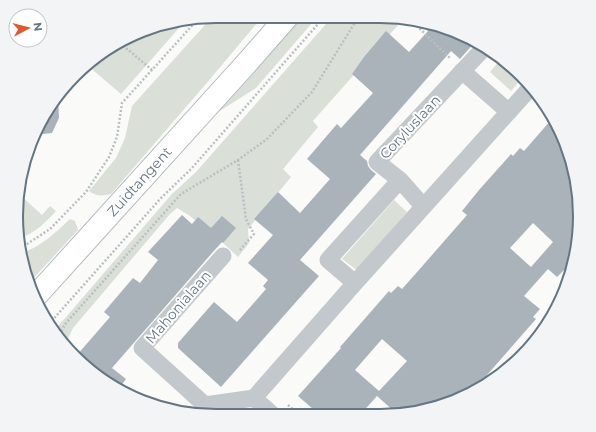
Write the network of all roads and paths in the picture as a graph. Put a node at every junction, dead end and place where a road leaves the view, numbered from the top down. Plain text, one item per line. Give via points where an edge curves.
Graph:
1 (268, 23) edge
2 (282, 23) edge
3 (319, 23) edge
4 (355, 23) edge
5 (193, 25) edge
6 (418, 27) edge
7 (124, 46) edge
8 (481, 52) edge
9 (245, 65) junction
10 (152, 70) junction
11 (462, 71) junction
12 (527, 92) edge
13 (509, 112) junction
14 (238, 160) junction
15 (400, 180) junction
16 (424, 206) junction
17 (26, 244) edge
18 (223, 256) joint
19 (355, 283) junction
20 (39, 292) edge
21 (53, 319) edge
22 (61, 331) edge
23 (254, 398) junction
24 (266, 409) edge

1 - 9 main road, Zuidtangent via 251,46
2 - 9 main road, Zuidtangent
3 - 21 path via 192,168 161,198
4 - 14 path via 312,92 267,139
5 - 10 path
6 - 11 path
7 - 10 path
8 - 11 street, Coryluslaan
9 - 20 main road, Zuidtangent
10 - 17 path via 122,104 117,136 109,157 86,192 50,229
11 - 13 street
11 - 15 street, Coryluslaan via 377,162
12 - 13 street
13 - 16 street
14 - 18 path via 246,219 254,234 233,258
14 - 22 path via 181,194
15 - 16 street, Coryluslaan
15 - 19 street via 328,260
16 - 19 street
18 - 23 street, Mahonialaan via 142,348 205,405
19 - 23 street
23 - 24 street

